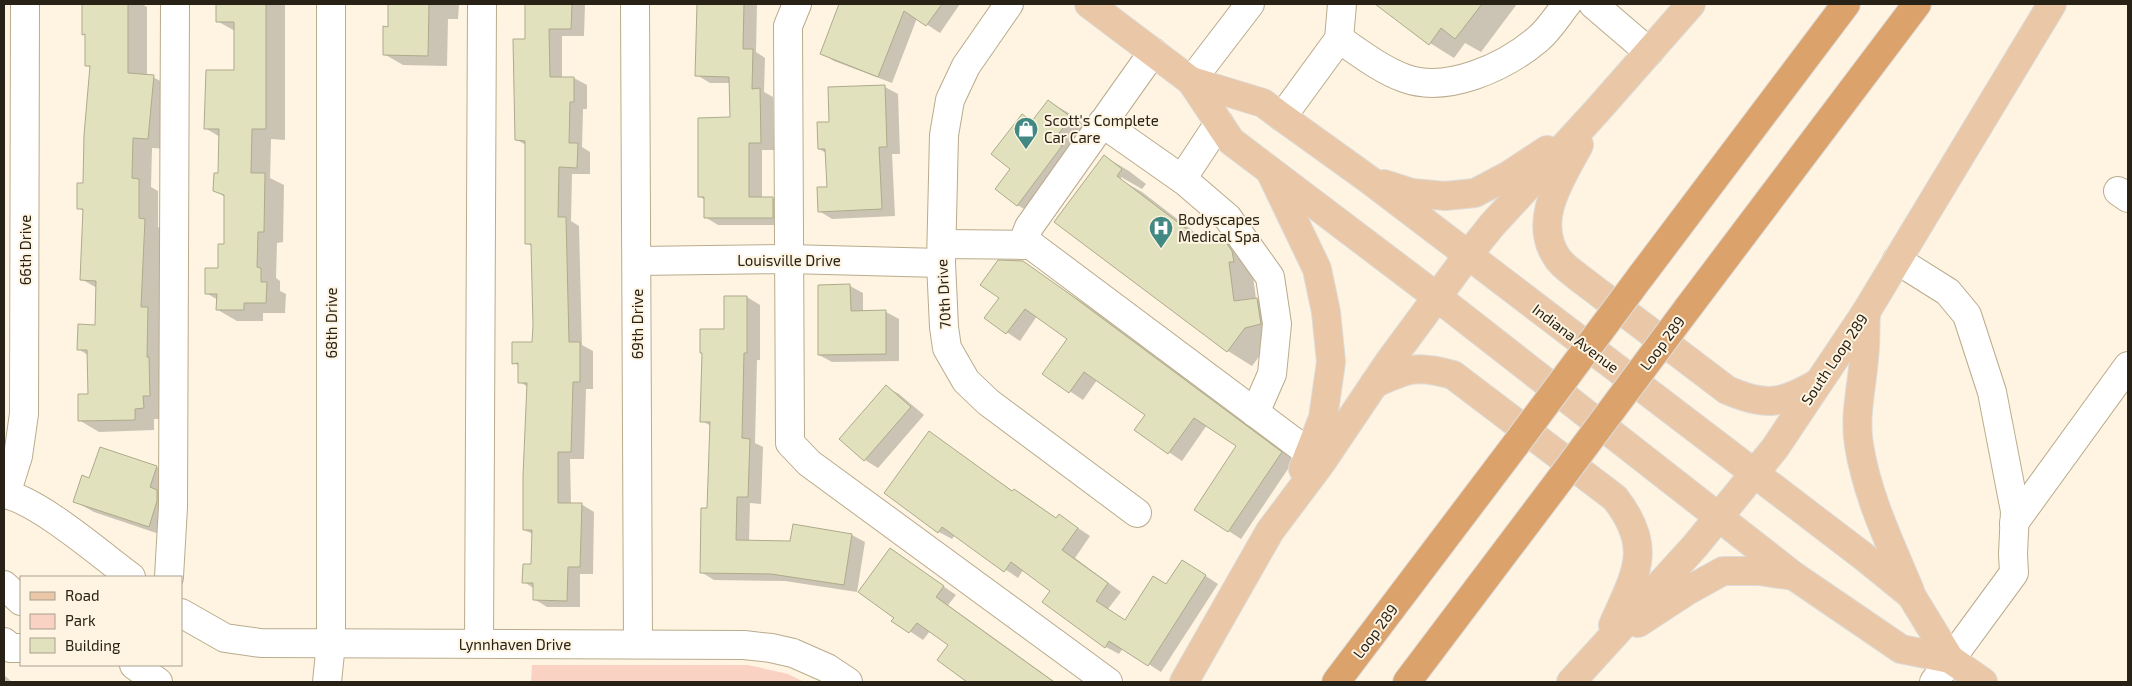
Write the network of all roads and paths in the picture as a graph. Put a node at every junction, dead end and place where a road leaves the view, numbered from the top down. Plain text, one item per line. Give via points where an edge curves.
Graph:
1 (25, 4) edge
2 (175, 4) edge
3 (331, 4) edge
4 (482, 4) edge
5 (635, 4) edge
6 (796, 4) edge
7 (1009, 4) edge
8 (1089, 4) edge
9 (1248, 4) edge
10 (1567, 4) edge
11 (1593, 4) edge
12 (1691, 4) edge
13 (1846, 4) edge
14 (1917, 4) edge
15 (2052, 4) edge
16 (1338, 6) edge
17 (1339, 39) junction
18 (1153, 52) junction
19 (1649, 52) junction
20 (1191, 81) junction
21 (1596, 112) junction
22 (1282, 117) junction
23 (1102, 123) junction
24 (1219, 123) junction
25 (1270, 170) junction
26 (1182, 179) junction
27 (1371, 180) junction
28 (1022, 245) junction
29 (942, 253) junction
30 (1468, 255) junction
31 (788, 259) junction
32 (1897, 260) junction
33 (637, 261) junction
34 (1437, 297) junction
35 (1866, 312) junction
36 (2128, 366) edge
37 (1820, 382) junction
38 (1374, 384) junction
39 (1255, 412) junction
40 (1309, 453) junction
41 (1754, 474) junction
42 (5, 494) edge
43 (1137, 513) dead end
44 (1720, 516) junction
45 (2014, 523) junction
46 (1270, 532) junction
47 (130, 576) edge
48 (169, 576) edge
49 (1794, 576) junction
50 (4, 585) edge
51 (1911, 595) junction
52 (20, 600) edge
53 (182, 614) edge
54 (4, 642) edge
55 (330, 643) junction
56 (479, 644) junction
57 (638, 644) junction
58 (1605, 645) junction
59 (20, 648) edge
60 (1950, 659) junction
61 (135, 666) edge
62 (158, 682) edge
63 (327, 682) edge
64 (848, 682) edge
65 (1108, 682) edge
66 (1184, 682) edge
67 (1336, 682) edge
68 (1407, 682) edge
69 (1571, 682) edge
70 (1934, 682) edge
71 (1983, 682) edge

1 - 42 street, 66th Drive via 24,414 18,456
2 - 48 street via 173,507
3 - 55 street, 68th Drive
4 - 56 street
5 - 33 street, 69th Drive
6 - 31 street via 788,26
7 - 29 street, 70th Drive via 966,66 950,100 944,136
8 - 18 main road, Indiana Avenue
9 - 20 street
10 - 17 street via 1539,39 1489,71 1439,84 1406,79
11 - 19 street
12 - 19 main road
13 - 67 highway, Loop 289, bridge
14 - 68 highway, Loop 289, bridge
15 - 32 main road, South Loop 289
16 - 17 street
17 - 22 street
18 - 20 main road, Indiana Avenue
18 - 23 street
19 - 21 main road
20 - 22 main road, Indiana Avenue via 1263,103
20 - 24 main road, Indiana Avenue
21 - 27 main road via 1554,146 1475,193 1444,196 1412,193
21 - 30 main road
21 - 37 main road via 1548,211 1548,236 1558,259 1727,390 1744,398 1778,401
22 - 27 main road, Indiana Avenue
23 - 26 street
23 - 28 street via 1029,227
24 - 25 main road, Indiana Avenue via 1231,141
24 - 26 street
25 - 34 main road, Indiana Avenue
25 - 40 main road via 1317,268 1326,312 1331,362 1323,418
26 - 39 street via 1228,218 1270,277 1277,324 1272,374
27 - 30 main road, Indiana Avenue
28 - 29 street, Louisville Drive
28 - 39 street via 1031,245
29 - 31 street, Louisville Drive
29 - 43 street, 70th Drive via 947,348 966,381 988,402
30 - 34 main road
30 - 41 main road, Indiana Avenue
31 - 33 street, Louisville Drive
31 - 65 street via 790,443 809,463
32 - 35 main road, South Loop 289
32 - 45 street via 1948,292 1967,315 1992,392 2015,511
33 - 57 street, 69th Drive
34 - 38 main road
34 - 44 main road, Indiana Avenue
35 - 37 main road, South Loop 289
35 - 51 main road via 1858,400 1858,443 1868,486
36 - 45 street
37 - 41 main road, South Loop 289
38 - 46 main road
38 - 58 main road via 1402,371 1428,368 1453,375 1615,498 1629,516 1638,542 1636,574
39 - 40 street
40 - 46 main road
41 - 44 main road, South Loop 289
41 - 51 main road, Indiana Avenue
42 - 47 street via 56,521
44 - 49 main road, Indiana Avenue
44 - 58 main road, South Loop 289
45 - 60 street via 2014,573
46 - 66 main road
49 - 58 main road via 1759,571 1723,571
49 - 60 main road, Indiana Avenue via 1901,649
50 - 52 street
51 - 60 main road, Indiana Avenue
53 - 55 street, Lynnhaven Drive via 225,638 261,643
54 - 59 street via 10,648
55 - 56 street, Lynnhaven Drive
55 - 63 street, 68th Drive
56 - 57 street, Lynnhaven Drive
57 - 64 street, Lynnhaven Drive via 771,648 812,660
58 - 69 main road, South Loop 289
60 - 70 street
60 - 71 main road, Indiana Avenue
61 - 62 street

